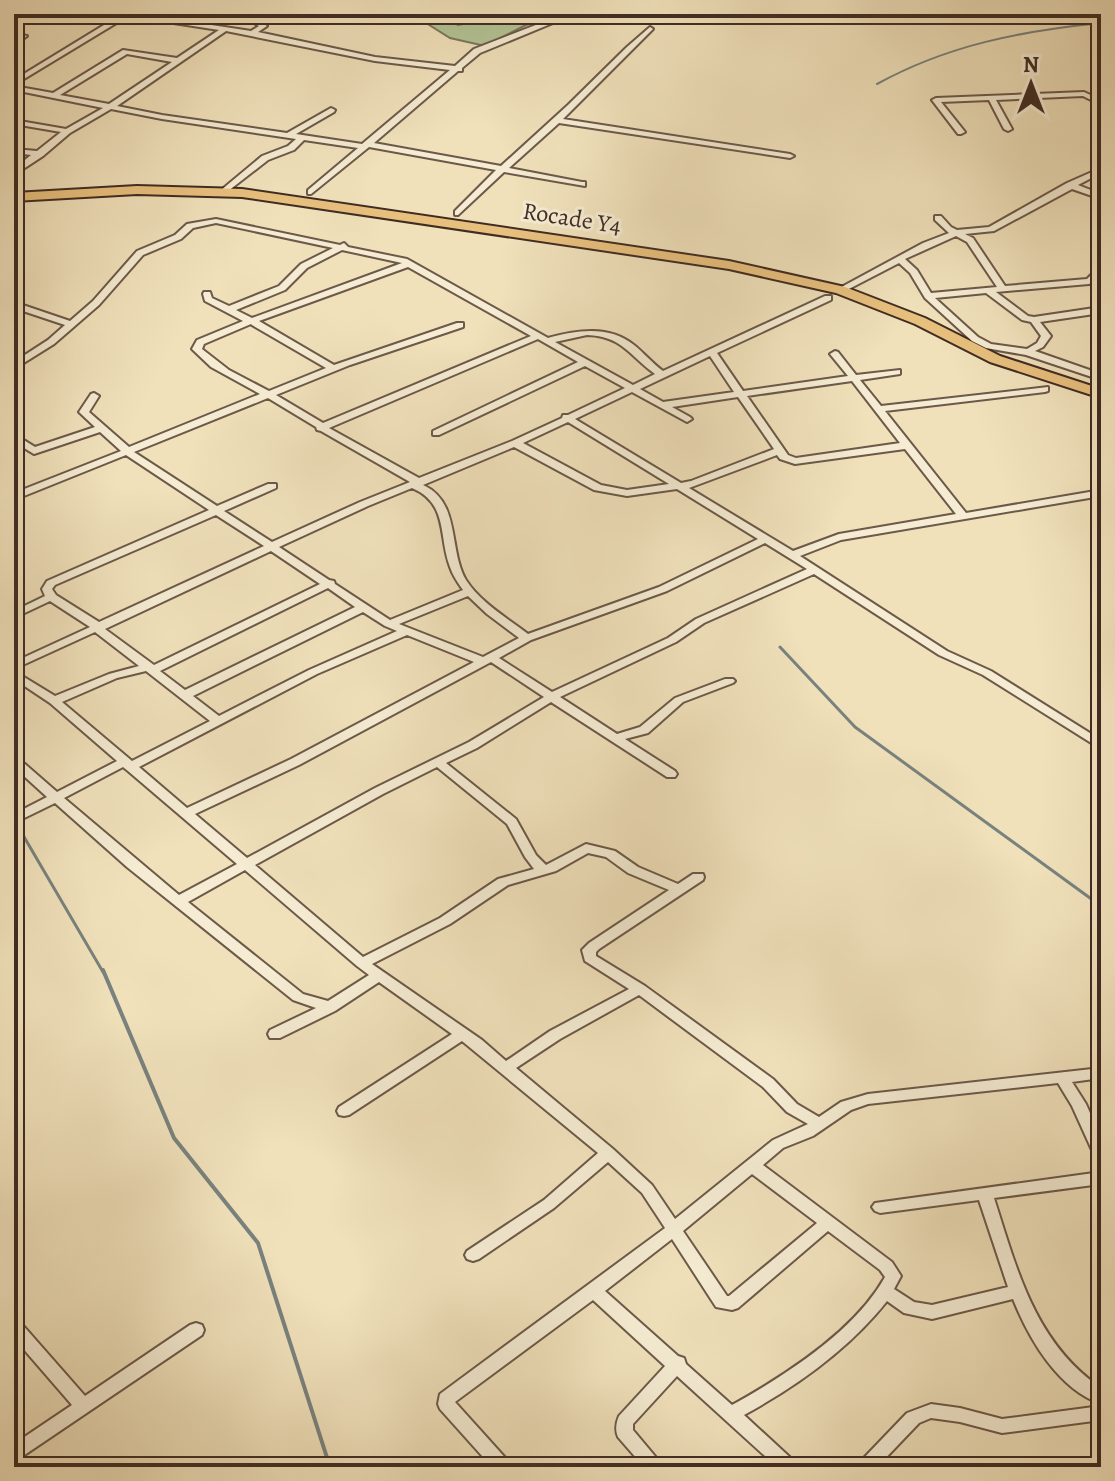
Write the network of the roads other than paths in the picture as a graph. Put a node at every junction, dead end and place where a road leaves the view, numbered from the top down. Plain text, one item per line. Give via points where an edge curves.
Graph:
1 (126, 14) edge
2 (242, 14) edge
3 (561, 14) edge
4 (225, 29) junction
5 (650, 29) dead end
6 (14, 33) edge
7 (252, 33) junction
8 (14, 43) edge
9 (176, 60) junction
10 (459, 69) junction
11 (14, 86) edge
12 (55, 95) junction
13 (991, 97) junction
14 (1101, 103) edge
15 (112, 106) junction
16 (331, 110) dead end
17 (557, 120) junction
18 (14, 122) edge
19 (1008, 129) dead end
20 (67, 131) junction
21 (961, 132) dead end
22 (288, 136) junction
23 (301, 139) junction
24 (366, 146) junction
25 (14, 151) edge
26 (40, 154) junction
27 (790, 156) dead end
28 (1101, 170) edge
29 (497, 171) junction
30 (14, 173) edge
31 (582, 184) dead end
32 (1070, 185) junction
33 (311, 192) dead end
34 (223, 193) junction
35 (15, 197) edge
36 (1101, 197) edge
37 (458, 213) dead end
38 (938, 218) dead end
39 (956, 233) junction
40 (344, 246) junction
41 (901, 260) junction
42 (408, 264) junction
43 (1101, 276) edge
44 (1002, 288) junction
45 (987, 290) junction
46 (207, 294) dead end
47 (834, 294) junction
48 (928, 296) junction
49 (14, 305) edge
50 (228, 310) junction
51 (1101, 310) edge
52 (1034, 320) junction
53 (253, 322) junction
54 (71, 324) junction
55 (460, 325) dead end
56 (542, 338) junction
57 (711, 351) junction
58 (1028, 352) junction
59 (835, 354) dead end
60 (586, 362) junction
61 (14, 366) edge
62 (334, 369) junction
63 (897, 372) dead end
64 (661, 374) junction
65 (1101, 377) edge
66 (855, 379) junction
67 (631, 387) junction
68 (1045, 389) junction
69 (739, 393) junction
70 (1101, 394) edge
71 (94, 396) dead end
72 (268, 396) junction
73 (662, 405) junction
74 (1101, 405) edge
75 (880, 409) junction
76 (566, 417) junction
77 (687, 419) dead end
78 (103, 428) junction
79 (320, 428) junction
80 (436, 433) dead end
81 (14, 437) edge
82 (515, 443) junction
83 (908, 445) junction
84 (778, 451) junction
85 (129, 453) junction
86 (417, 484) junction
87 (272, 486) dead end
88 (682, 487) junction
89 (1101, 493) edge
90 (14, 497) edge
91 (216, 511) junction
92 (963, 516) junction
93 (765, 539) junction
94 (273, 546) junction
95 (792, 555) junction
96 (814, 570) junction
97 (330, 583) junction
98 (470, 591) junction
99 (51, 597) junction
100 (363, 607) junction
101 (14, 615) edge
102 (389, 624) junction
103 (99, 629) junction
104 (405, 632) junction
105 (527, 638) junction
106 (488, 660) junction
107 (14, 666) edge
108 (151, 668) junction
109 (14, 674) edge
110 (729, 681) dead end
111 (183, 696) junction
112 (551, 697) junction
113 (54, 701) junction
114 (218, 721) junction
115 (619, 737) junction
116 (1101, 745) edge
117 (439, 763) junction
118 (15, 764) edge
119 (126, 765) junction
120 (671, 774) dead end
121 (57, 796) junction
122 (186, 813) junction
123 (14, 819) edge
124 (249, 864) junction
125 (543, 870) junction
126 (698, 877) dead end
127 (679, 889) junction
128 (179, 901) junction
129 (362, 963) junction
130 (379, 975) junction
131 (640, 989) junction
132 (330, 1007) junction
133 (275, 1034) dead end
134 (462, 1034) junction
135 (506, 1068) junction
136 (1101, 1073) edge
137 (1063, 1080) junction
138 (344, 1111) dead end
139 (818, 1123) junction
140 (608, 1153) junction
141 (1101, 1155) edge
142 (753, 1166) junction
143 (1101, 1178) edge
144 (985, 1193) junction
145 (880, 1207) dead end
146 (827, 1223) junction
147 (675, 1229) junction
148 (473, 1255) dead end
149 (884, 1290) junction
150 (594, 1291) junction
151 (1016, 1292) junction
152 (14, 1327) edge
153 (196, 1330) dead end
154 (678, 1363) junction
155 (1101, 1397) edge
156 (83, 1405) junction
157 (1101, 1413) edge
158 (731, 1414) junction
159 (14, 1453) edge
160 (503, 1467) edge
161 (655, 1467) edge
162 (789, 1467) edge
163 (866, 1467) edge

1 - 4 street
1 - 11 street
2 - 7 street via 264,26
3 - 10 street via 477,51
4 - 7 street
4 - 9 street
5 - 17 street
6 - 8 street via 24,36
7 - 10 street via 362,57
9 - 12 street via 126,52
9 - 15 street
10 - 24 street
11 - 12 street
12 - 15 street
13 - 14 street via 1084,94
13 - 19 street
13 - 21 street via 936,100
15 - 20 street
15 - 22 street
16 - 22 street
17 - 27 street
17 - 29 street
18 - 20 street
20 - 26 street
22 - 23 street
23 - 24 street
23 - 34 street via 265,158
24 - 29 street
24 - 33 street
25 - 26 street
26 - 30 street
28 - 32 street
29 - 31 street
29 - 37 street
32 - 36 street
32 - 39 street via 991,229
34 - 35 highway, Rocade Y4 via 137,190
34 - 47 highway, Rocade Y4 via 602,245 784,276
35 - 47 highway, Rocade Y4 via 213,200 298,209
38 - 39 street
39 - 41 street
39 - 44 street via 970,240
40 - 42 street
40 - 50 street via 304,266 282,288
40 - 54 street via 216,221 199,223 140,253 105,295
41 - 47 street
41 - 48 street
42 - 53 street
42 - 56 street
43 - 44 street
44 - 45 street
45 - 48 street
45 - 52 street
46 - 50 street
47 - 57 street
47 - 68 highway, Rocade Y4
47 - 70 highway, Rocade Y4 via 920,321 995,359
48 - 58 street via 975,339
49 - 54 street
50 - 53 street
51 - 52 street
52 - 58 street via 1046,336
53 - 62 street
53 - 72 street via 214,335 197,349
54 - 61 street
55 - 62 street
56 - 60 street
56 - 64 street via 601,333 630,346
56 - 79 street
57 - 64 street
57 - 69 street
58 - 65 street
59 - 66 street
60 - 67 street
60 - 80 street
62 - 72 street
63 - 66 street
64 - 67 street
66 - 69 street
66 - 75 street
67 - 73 street
67 - 76 street
68 - 74 highway, Rocade Y4
68 - 75 street
69 - 73 street
69 - 84 street
71 - 78 street via 84,412
72 - 79 street
72 - 85 street
73 - 77 street
75 - 83 street
76 - 82 street
76 - 88 street
78 - 81 street via 34,451
78 - 85 street
79 - 86 street
82 - 86 street
82 - 88 street via 598,488 627,493
83 - 84 street via 795,461
83 - 92 street
84 - 88 street
85 - 90 street
85 - 91 street
86 - 94 street
86 - 98 street via 439,500 454,567
87 - 91 street
88 - 93 street
89 - 92 street
91 - 94 street
91 - 99 street via 59,578 47,589
92 - 95 street via 839,537
93 - 95 street
93 - 105 street via 663,589
94 - 97 street
94 - 103 street
95 - 96 street
96 - 112 street
96 - 116 street
97 - 100 street
97 - 108 street
98 - 102 street
98 - 105 street
99 - 101 street
99 - 103 street
100 - 102 street
100 - 111 street
102 - 104 street
103 - 107 street
103 - 108 street
104 - 106 street
104 - 114 street
105 - 106 street
106 - 112 street
106 - 122 street
108 - 111 street
108 - 113 street via 113,676
109 - 113 street
110 - 115 street via 679,700 644,730
111 - 114 street
112 - 115 street
112 - 117 street
113 - 119 street
114 - 119 street
115 - 120 street
117 - 124 street
117 - 125 street via 512,822
118 - 121 street
119 - 121 street
119 - 122 street
121 - 123 street
121 - 128 street
122 - 124 street
124 - 128 street
124 - 129 street
125 - 127 street via 586,848 598,849
125 - 129 street via 503,882 445,921
126 - 127 street
127 - 131 street via 589,950 602,968
128 - 132 street via 298,997
129 - 130 street
130 - 132 street
130 - 134 street
131 - 135 street
131 - 139 street
132 - 133 street
134 - 135 street
134 - 138 street
135 - 140 street
136 - 137 street
137 - 139 street via 892,1094 846,1106
137 - 141 street
139 - 142 street via 778,1144
140 - 147 street via 647,1189
140 - 148 street via 549,1204
142 - 146 street
142 - 147 street
143 - 144 street
144 - 145 street
144 - 151 street
146 - 147 street via 732,1303 722,1302
146 - 149 street via 892,1272
147 - 150 street
149 - 151 street via 910,1308 932,1312
149 - 158 street via 852,1328 784,1386
150 - 154 street
150 - 160 street via 446,1399
151 - 155 street via 1076,1384
152 - 156 street
153 - 156 street
154 - 158 street
154 - 161 street via 625,1421 629,1440
156 - 159 street
157 - 163 street via 1002,1426 931,1411 913,1418
158 - 162 street

